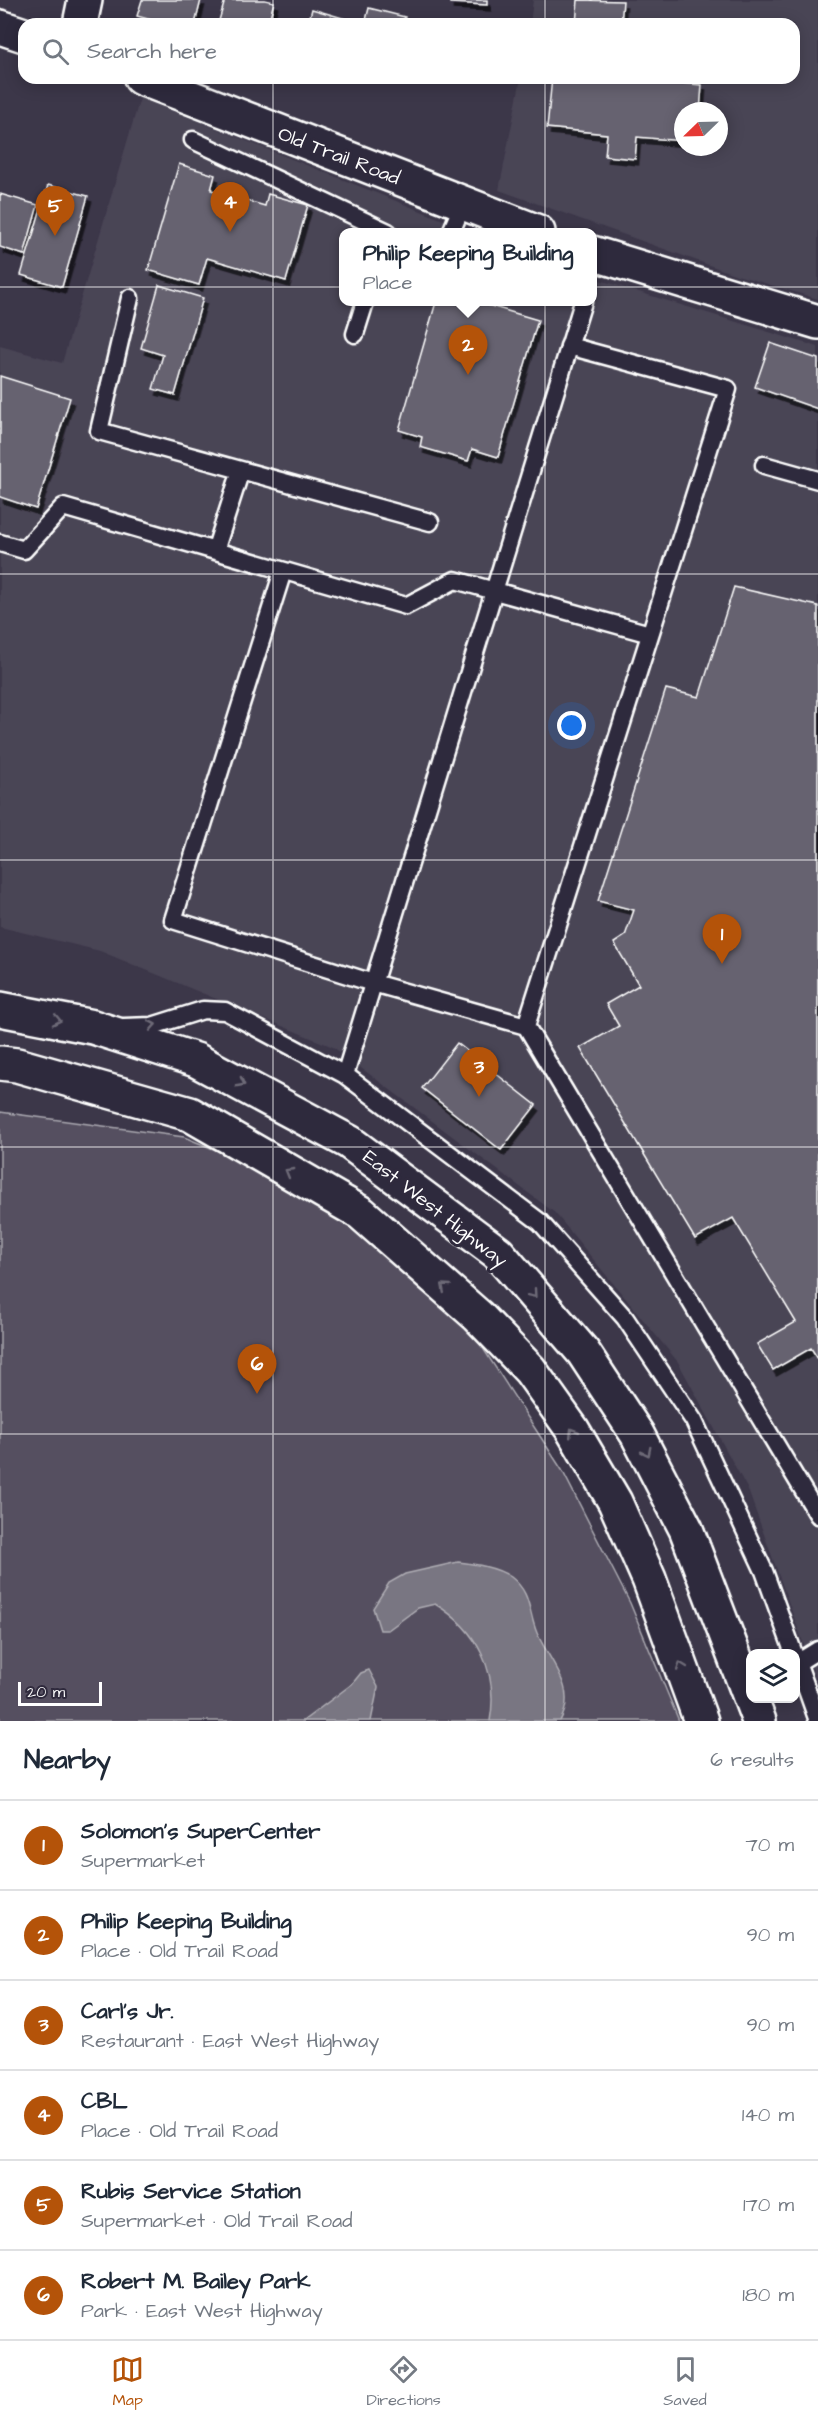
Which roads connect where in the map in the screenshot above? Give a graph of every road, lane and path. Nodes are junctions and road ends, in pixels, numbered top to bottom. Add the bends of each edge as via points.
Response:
1 (85, 0) edge
2 (81, 18) edge
3 (0, 27) edge
4 (18, 33) edge
5 (155, 84) edge
6 (193, 140) dead end
7 (457, 218) edge
8 (379, 228) edge
9 (515, 228) edge
10 (597, 261) edge
11 (130, 298) dead end
12 (364, 306) edge
13 (582, 306) edge
14 (818, 322) edge
15 (355, 333) dead end
16 (569, 346) junction
17 (764, 465) dead end
18 (241, 470) junction
19 (818, 480) edge
20 (430, 522) dead end
21 (0, 543) edge
22 (216, 551) junction
23 (283, 571) junction
24 (494, 590) junction
25 (650, 634) junction
26 (373, 983) junction
27 (0, 1009) edge
28 (526, 1026) junction
29 (93, 1027) junction
30 (0, 1063) edge
31 (345, 1075) junction
32 (818, 1515) edge
33 (792, 1649) edge
34 (818, 1650) edge
35 (800, 1656) edge
36 (800, 1672) edge
37 (701, 1721) edge
38 (759, 1721) edge
39 (818, 1721) edge

1 - 2 main road
3 - 4 main road
5 - 7 main road, Old Trail Road
6 - 8 lane
7 - 9 main road, Old Trail Road
10 - 14 main road
11 - 18 lane via 99,431
12 - 15 lane
13 - 16 lane
16 - 24 lane
16 - 25 lane via 728,389
17 - 19 lane
18 - 20 lane
18 - 22 lane
21 - 22 lane via 24,550 63,507
22 - 23 lane
23 - 24 lane via 406,606 455,580
23 - 26 lane via 173,920
24 - 25 lane
24 - 26 lane
25 - 28 lane
26 - 28 lane
26 - 31 lane
27 -> 29 main road, East West Highway
28 - 32 lane
29 -> 31 lane via 152,1026 203,1010 225,1011
29 -> 38 main road, East West Highway via 196,1059 349,1142 498,1253 583,1352 637,1434 686,1529
37 -> 30 main road via 649,1579 615,1502 572,1429 530,1370 478,1316 361,1213 190,1114
31 - 33 lane via 540,1222 625,1318 694,1420 764,1571
34 - 35 lane
36 - 39 lane

